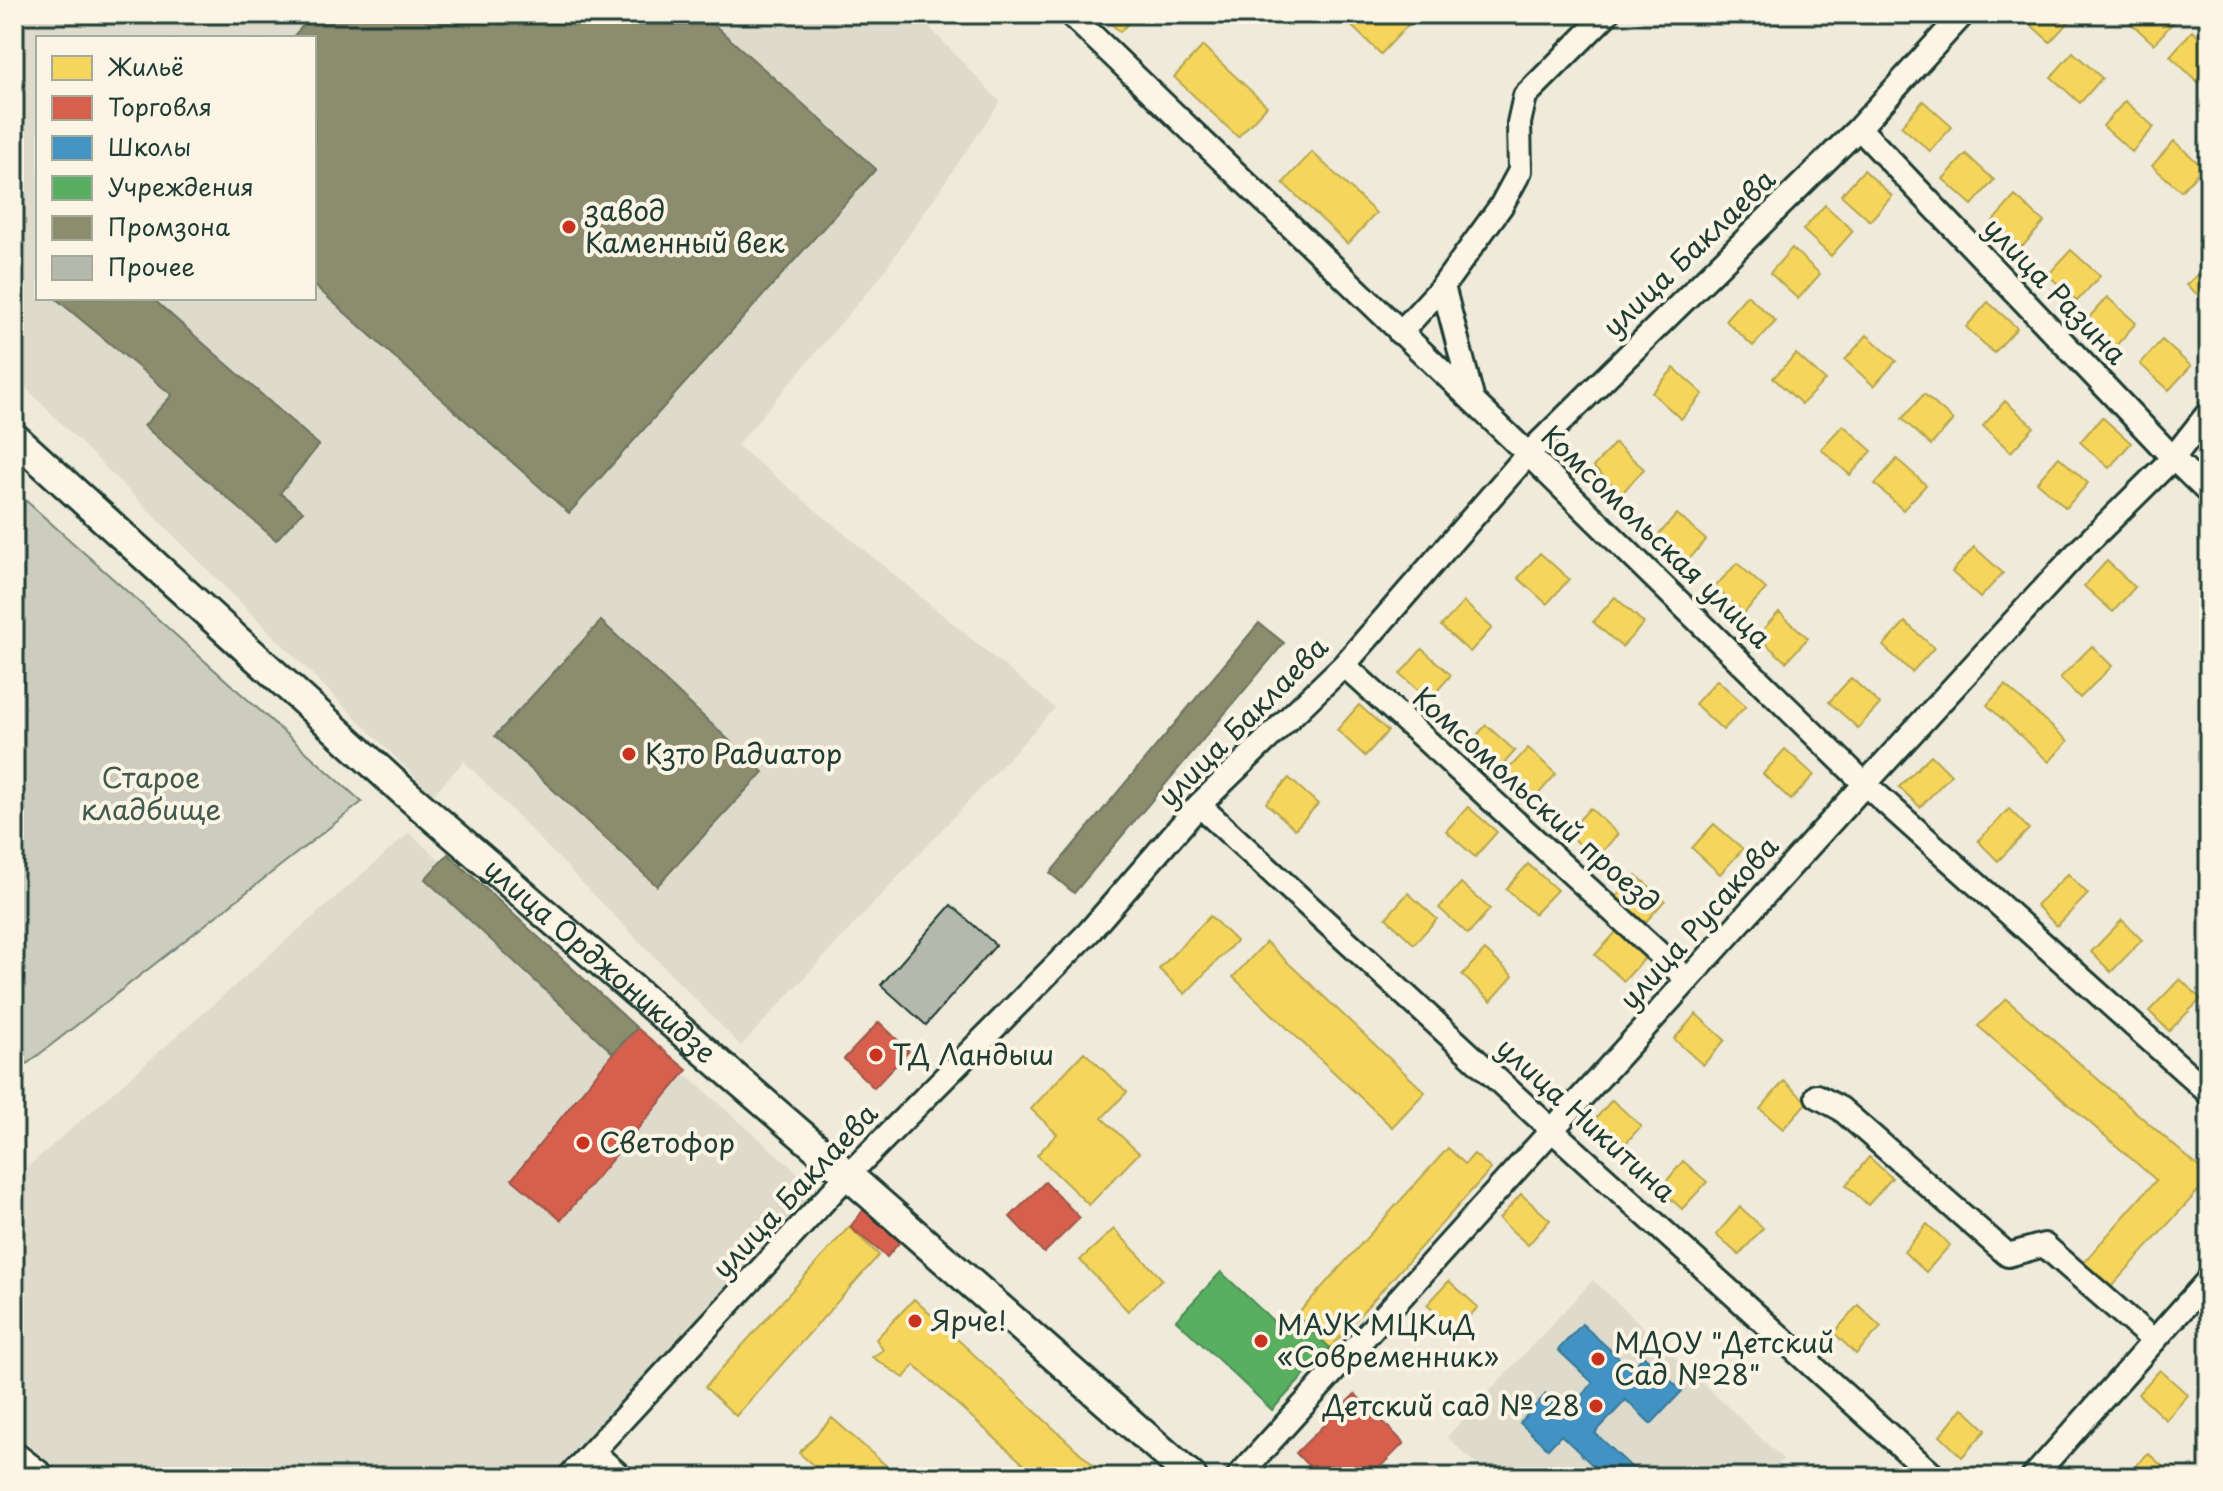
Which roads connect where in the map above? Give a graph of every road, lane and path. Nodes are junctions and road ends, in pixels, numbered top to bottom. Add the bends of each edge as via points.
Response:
1 (1070, 14) edge
2 (1607, 14) edge
3 (1963, 14) edge
4 (1859, 128) junction
5 (1443, 286) junction
6 (1400, 333) junction
7 (1473, 402) junction
8 (2209, 412) edge
9 (14, 437) edge
10 (1528, 454) junction
11 (2173, 458) junction
12 (2209, 493) edge
13 (1344, 665) junction
14 (1865, 784) junction
15 (1199, 805) junction
16 (1688, 980) junction
17 (2209, 1093) edge
18 (1817, 1096) dead end
19 (1553, 1131) junction
20 (848, 1175) junction
21 (2209, 1279) edge
22 (2154, 1341) junction
23 (593, 1452) junction
24 (14, 1453) edge
25 (45, 1477) edge
26 (569, 1477) edge
27 (621, 1477) edge
28 (1192, 1477) edge
29 (1238, 1477) edge
30 (1935, 1477) edge
31 (2033, 1477) edge

1 - 6 street, Комсомольская улица
2 - 5 street via 1525,96 1519,123 1520,171
3 - 4 street, улица Баклаева
4 - 10 street, улица Баклаева
4 - 11 street, улица Разина
5 - 6 street
5 - 7 street
6 - 7 street, Комсомольская улица
7 - 10 street, Комсомольская улица
8 - 11 street, улица Русакова
9 - 20 main road, улица Орджоникидзе via 403,791
10 - 13 street, улица Баклаева
10 - 14 street, Комсомольская улица
11 - 12 street, улица Разина
11 - 14 street, улица Русакова via 2075,555
13 - 15 street, улица Баклаева
13 - 16 street, Комсомольский проезд
14 - 16 street, улица Русакова
14 - 17 street, Комсомольская улица
15 - 19 street, улица Никитина
15 - 20 street, улица Баклаева via 1089,932
16 - 19 street, улица Русакова
18 - 22 street via 1841,1109 2008,1255 2044,1245
19 - 29 street, улица Русакова
19 - 30 street, улица Никитина
20 - 23 street, улица Баклаева
20 - 28 main road, улица Орджоникидзе
21 - 22 street
22 - 31 street
23 - 26 street, улица Баклаева
23 - 27 street
24 - 25 street

